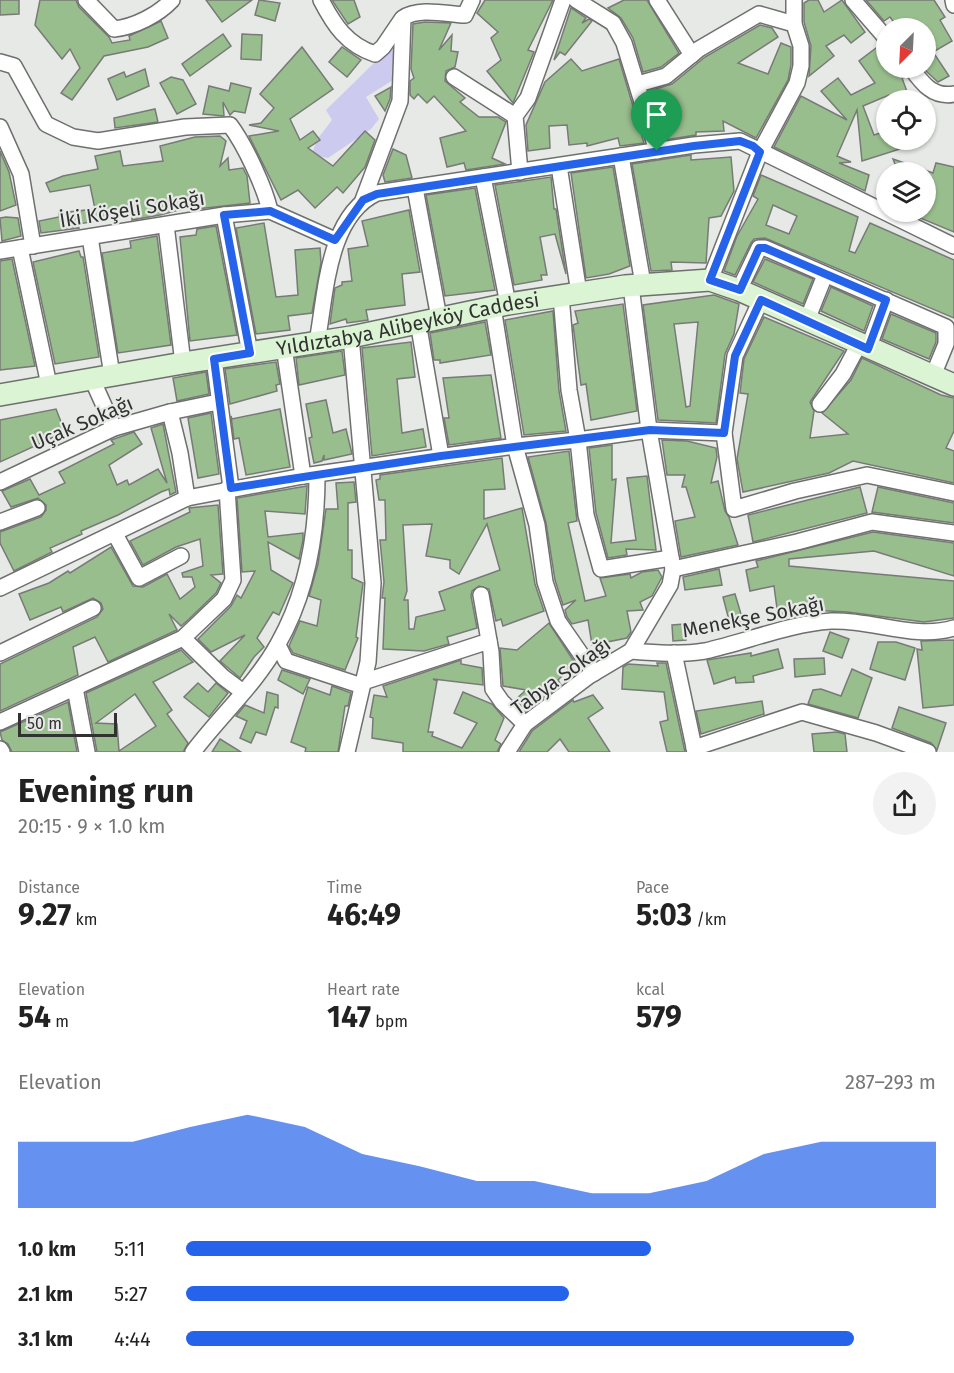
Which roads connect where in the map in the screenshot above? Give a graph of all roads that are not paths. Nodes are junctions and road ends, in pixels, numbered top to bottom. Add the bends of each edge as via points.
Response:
1 (86, 0) edge
2 (172, 0) edge
3 (321, 0) edge
4 (472, 0) edge
5 (562, 0) edge
6 (576, 0) edge
7 (657, 0) edge
8 (794, 0) edge
9 (853, 0) edge
10 (953, 0) edge
11 (954, 5) edge
12 (403, 18) junction
13 (794, 24) junction
14 (876, 26) edge
15 (692, 55) junction
16 (0, 62) edge
17 (454, 77) dead end
18 (919, 78) edge
19 (638, 84) junction
20 (954, 94) edge
21 (515, 116) junction
22 (0, 127) edge
23 (657, 151) junction
24 (760, 152) junction
25 (621, 156) junction
26 (559, 166) junction
27 (520, 172) junction
28 (483, 177) junction
29 (415, 188) junction
30 (363, 200) junction
31 (270, 211) junction
32 (224, 215) junction
33 (166, 225) junction
34 (90, 237) junction
35 (335, 240) junction
36 (954, 246) edge
37 (27, 247) junction
38 (0, 251) edge
39 (825, 275) junction
40 (710, 280) junction
41 (637, 285) junction
42 (740, 290) junction
43 (570, 294) junction
44 (761, 300) junction
45 (886, 300) junction
46 (501, 305) junction
47 (439, 318) junction
48 (807, 320) junction
49 (418, 322) junction
50 (351, 337) junction
51 (317, 342) junction
52 (863, 346) junction
53 (284, 347) junction
54 (250, 353) junction
55 (214, 359) junction
56 (183, 363) junction
57 (102, 377) junction
58 (932, 378) junction
59 (49, 385) junction
60 (954, 385) edge
61 (0, 395) edge
62 (218, 402) junction
63 (820, 404) dead end
64 (170, 412) junction
65 (114, 428) junction
66 (650, 430) junction
67 (724, 433) junction
68 (578, 440) junction
69 (514, 446) junction
70 (441, 456) junction
71 (364, 468) junction
72 (310, 476) junction
73 (0, 482) edge
74 (229, 488) junction
75 (954, 493) edge
76 (187, 498) junction
77 (37, 508) dead end
78 (0, 522) edge
79 (954, 533) edge
80 (115, 534) junction
81 (181, 556) dead end
82 (672, 563) junction
83 (0, 588) edge
84 (481, 595) dead end
85 (93, 608) dead end
86 (954, 628) edge
87 (183, 638) junction
88 (489, 641) junction
89 (278, 645) junction
90 (632, 651) junction
91 (0, 653) edge
92 (674, 653) junction
93 (594, 673) junction
94 (363, 684) junction
95 (75, 688) junction
96 (243, 692) junction
97 (0, 722) edge
98 (525, 724) junction
99 (197, 750) edge
100 (695, 750) edge
101 (87, 752) edge
102 (347, 752) edge
103 (507, 752) edge
104 (928, 752) edge

1 - 2 street via 114,29 148,18
3 - 12 street via 345,38 375,54
4 - 12 street via 465,15 423,12
5 - 21 street via 528,98
6 - 19 street via 613,23
7 - 15 street
8 - 13 street
9 - 14 street
10 - 11 street
12 - 30 street via 400,101
13 - 15 street via 759,14
13 - 24 street via 801,46 797,82
15 - 19 street via 666,76
16 - 31 street via 14,66 46,124 73,138 98,141 185,127 230,125 266,191
17 - 21 street
18 - 20 street via 927,89 945,96
19 - 23 street
21 - 27 street
22 - 37 street via 21,174
23 - 24 street via 740,141
23 - 25 street
24 - 36 street
24 - 40 street
25 - 26 street
25 - 41 street, Tabya Sokağı
26 - 27 street
26 - 43 street
27 - 28 street
28 - 29 street
28 - 46 street
29 - 30 street
29 - 47 street
30 - 35 street
31 - 32 street, İki Köşeli Sokağı
31 - 35 street
32 - 33 street, İki Köşeli Sokağı
32 - 54 street
33 - 34 street, İki Köşeli Sokağı
33 - 56 street
34 - 37 street, İki Köşeli Sokağı
34 - 57 street
35 - 51 street
37 - 38 street, İki Köşeli Sokağı
37 - 59 street
39 - 42 street via 759,248
39 - 45 street
39 - 48 street
40 - 41 main road, Yıldıztabya Alibeyköy Caddesi
40 - 42 main road
41 - 43 main road, Yıldıztabya Alibeyköy Caddesi
41 - 66 street, Tabya Sokağı
42 - 44 main road
43 - 46 main road, Yıldıztabya Alibeyköy Caddesi
43 - 68 street via 569,390
44 - 48 main road
44 - 67 street via 735,356
45 - 52 street
45 - 58 street via 946,327 946,344
46 - 47 main road, Yıldıztabya Alibeyköy Caddesi
46 - 69 street
47 - 49 main road, Yıldıztabya Alibeyköy Caddesi
48 - 52 main road
49 - 50 main road, Yıldıztabya Alibeyköy Caddesi
49 - 70 street
50 - 51 main road, Yıldıztabya Alibeyköy Caddesi
50 - 71 street
51 - 53 main road, Yıldıztabya Alibeyköy Caddesi
52 - 58 main road
52 - 63 street
53 - 54 main road, Yıldıztabya Alibeyköy Caddesi
53 - 72 street
54 - 55 main road, Yıldıztabya Alibeyköy Caddesi
55 - 56 main road, Yıldıztabya Alibeyköy Caddesi
55 - 62 street
56 - 57 main road, Yıldıztabya Alibeyköy Caddesi
57 - 59 main road, Yıldıztabya Alibeyköy Caddesi
57 - 65 street
58 - 60 main road
59 - 61 main road, Yıldıztabya Alibeyköy Caddesi
62 - 64 street, Uçak Sokağı
62 - 74 street
64 - 65 street, Uçak Sokağı
64 - 76 street
65 - 73 street, Uçak Sokağı
66 - 67 street
66 - 68 street
66 - 82 street, Tabya Sokağı
67 - 75 street via 734,509 867,475
68 - 69 street
68 - 82 street via 586,514 601,569
69 - 70 street
69 - 93 street via 537,525 550,602 558,621
70 - 71 street
71 - 72 street
71 - 94 street via 373,583
72 - 74 street
72 - 89 street via 317,507 307,575
74 - 76 street
74 - 87 street via 233,580 224,599
76 - 80 street
77 - 78 street
79 - 82 street via 872,522 797,542
80 - 81 street via 139,578
80 - 83 street
82 - 90 street, Tabya Sokağı via 670,585
84 - 88 street
85 - 91 street
86 - 92 street, Menekşe Sokağı via 909,630 829,621 704,651
87 - 95 street
87 - 96 street
88 - 94 street
88 - 98 street via 493,689
89 - 94 street via 286,661
89 - 96 street
90 - 92 street, Menekşe Sokağı
90 - 93 street, Tabya Sokağı
92 - 100 street
93 - 98 street, Tabya Sokağı
94 - 102 street
95 - 97 street
95 - 101 street
96 - 99 street
98 - 103 street, Tabya Sokağı
100 - 104 street via 802,712

